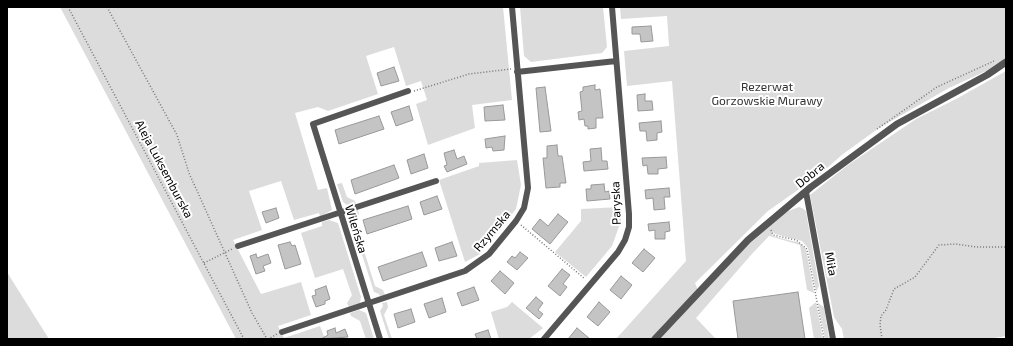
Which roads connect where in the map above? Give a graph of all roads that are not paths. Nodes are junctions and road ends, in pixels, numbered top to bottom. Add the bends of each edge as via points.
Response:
1 (512, 7) edge
2 (612, 7) edge
3 (616, 61) junction
4 (1006, 62) edge
5 (517, 70) junction
6 (408, 91) road end
7 (436, 181) dead end
8 (806, 192) junction
9 (340, 213) junction
10 (238, 246) road end
11 (369, 304) junction
12 (282, 332) road end
13 (380, 339) edge
14 (544, 339) edge
15 (655, 339) edge
16 (833, 339) edge

1 - 5 street, Rzymska
2 - 3 street, Paryska
3 - 5 street
3 - 14 street, Paryska via 630,220 627,233 622,246
4 - 8 street, Dobra via 897,124
5 - 11 street, Rzymska via 528,188 524,208 516,221 490,254 465,271
6 - 9 street, Wileńska via 313,124
7 - 9 street
8 - 15 street, Dobra via 748,240
8 - 16 street, Miła
9 - 10 street
9 - 11 street, Wileńska
11 - 12 street, Rzymska
11 - 13 street, Wileńska

